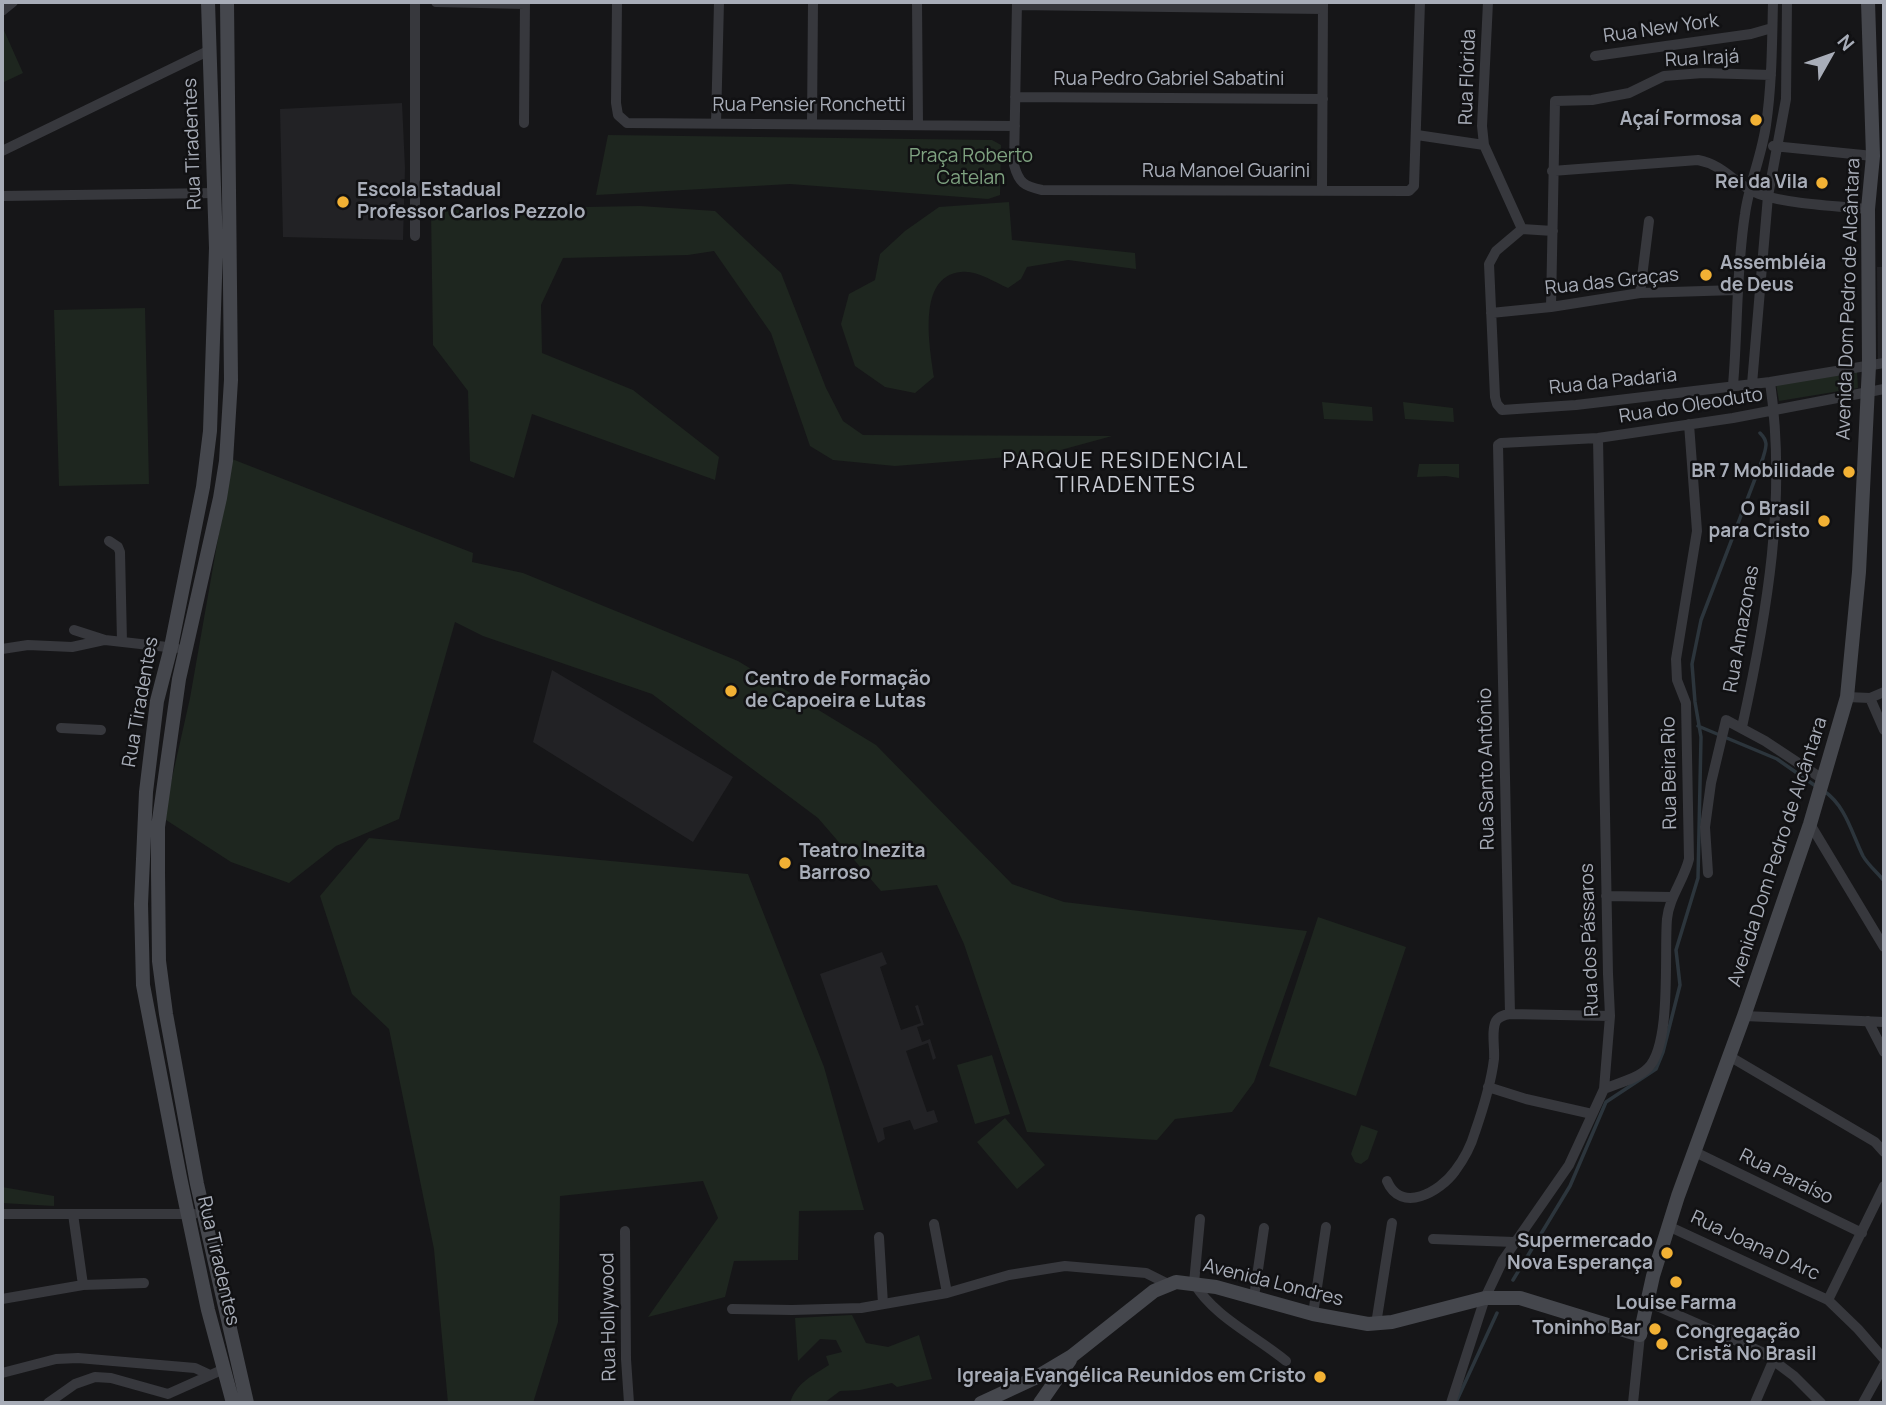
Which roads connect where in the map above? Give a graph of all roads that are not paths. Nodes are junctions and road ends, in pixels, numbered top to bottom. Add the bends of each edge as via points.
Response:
1 (13, 2) edge
2 (208, 2) edge
3 (227, 2) edge
4 (415, 2) edge
5 (436, 2) edge
6 (617, 2) edge
7 (719, 2) edge
8 (813, 2) edge
9 (917, 2) edge
10 (1420, 2) edge
11 (1488, 2) edge
12 (1773, 2) edge
13 (1787, 2) edge
14 (1868, 2) edge
15 (525, 3) edge
16 (1017, 3) edge
17 (1323, 6) edge
18 (2, 11) edge
19 (1773, 28) junction
20 (210, 50) junction
21 (1595, 56) dead end
22 (1771, 75) junction
23 (1016, 97) junction
24 (1322, 99) junction
25 (524, 123) dead end
26 (716, 123) junction
27 (812, 123) junction
28 (918, 124) junction
29 (1015, 126) junction
30 (1418, 135) junction
31 (1763, 142) junction
32 (1484, 145) junction
33 (1777, 148) junction
34 (3, 153) edge
35 (1873, 156) junction
36 (1552, 171) junction
37 (1878, 172) edge
38 (1322, 189) junction
39 (1750, 189) junction
40 (3, 193) edge
41 (215, 193) junction
42 (1768, 196) junction
43 (1868, 209) junction
44 (1649, 221) dead end
45 (1522, 229) junction
46 (1553, 231) junction
47 (415, 236) dead end
48 (1736, 290) junction
49 (1640, 293) junction
50 (1551, 307) junction
51 (1491, 313) junction
52 (214, 338) junction
53 (231, 344) junction
54 (1877, 365) edge
55 (1770, 382) junction
56 (1752, 384) junction
57 (1733, 386) junction
58 (1884, 390) edge
59 (1867, 393) junction
60 (1774, 411) junction
61 (1689, 424) junction
62 (1598, 438) junction
63 (1501, 443) joint
64 (207, 462) junction
65 (225, 468) junction
66 (192, 537) junction
67 (109, 541) dead end
68 (210, 542) junction
69 (74, 630) dead end
70 (104, 640) junction
71 (122, 642) junction
72 (178, 648) junction
73 (2, 649) edge
74 (1884, 692) edge
75 (1847, 698) junction
76 (1871, 698) junction
77 (1742, 727) junction
78 (61, 728) dead end
79 (101, 730) dead end
80 (1884, 730) edge
81 (1823, 784) junction
82 (152, 819) junction
83 (1811, 824) junction
84 (1707, 873) dead end
85 (1606, 896) junction
86 (1672, 897) junction
87 (1884, 947) edge
88 (1510, 1014) junction
89 (1610, 1016) junction
90 (1744, 1016) junction
91 (1868, 1021) junction
92 (1884, 1022) edge
93 (1884, 1052) edge
94 (1728, 1056) junction
95 (1488, 1087) junction
96 (1604, 1089) junction
97 (1592, 1114) junction
98 (1695, 1152) junction
99 (1884, 1152) edge
100 (195, 1175) junction
101 (180, 1177) junction
102 (1387, 1181) dead end
103 (1884, 1186) edge
104 (2, 1214) edge
105 (73, 1214) junction
106 (188, 1214) junction
107 (204, 1214) junction
108 (1200, 1219) dead end
109 (1392, 1223) dead end
110 (934, 1224) dead end
111 (1668, 1226) junction
112 (1326, 1227) dead end
113 (1264, 1228) dead end
114 (625, 1231) dead end
115 (1862, 1233) junction
116 (879, 1237) dead end
117 (1433, 1240) dead end
118 (1514, 1242) junction
119 (144, 1283) dead end
120 (1194, 1283) junction
121 (1168, 1284) junction
122 (83, 1285) junction
123 (947, 1293) junction
124 (1254, 1297) junction
125 (1485, 1298) junction
126 (2, 1299) edge
127 (1828, 1300) junction
128 (1648, 1302) junction
129 (883, 1304) junction
130 (732, 1309) dead end
131 (1313, 1314) junction
132 (1376, 1324) junction
133 (1640, 1335) junction
134 (1072, 1356) junction
135 (1774, 1359) junction
136 (1884, 1359) edge
137 (1286, 1361) dead end
138 (1884, 1365) edge
139 (217, 1372) junction
140 (2, 1373) edge
141 (1035, 1378) junction
142 (168, 1394) junction
143 (1043, 1399) edge
144 (1810, 1399) edge
145 (48, 1403) edge
146 (159, 1403) edge
147 (233, 1403) edge
148 (247, 1403) edge
149 (629, 1403) edge
150 (981, 1403) edge
151 (1451, 1403) edge
152 (1633, 1403) edge
153 (1755, 1403) edge
154 (1821, 1403) edge
155 (1863, 1403) edge

1 - 18 street
2 - 20 street, Rua Tiradentes
3 - 53 street, Rua Tiradentes
4 - 47 street
5 - 15 street
6 - 26 street, Rua Pensier Ronchetti via 618,115 627,123
7 - 26 street
8 - 27 street
9 - 28 street
10 - 30 street
11 - 32 street, Rua Flórida
12 - 19 street
13 - 33 street via 1786,99
14 - 35 street, Avenida Dom Pedro de Alcântara
15 - 25 street
16 - 17 street
16 - 23 street
17 - 24 street
19 - 21 street, Rua New York
19 - 22 street
20 - 34 street
20 - 41 street, Rua Tiradentes
22 - 31 street
22 - 36 street, Rua Irajá via 1664,76 1629,93 1555,101
23 - 24 street, Rua Pedro Gabriel Sabatini
23 - 29 street
24 - 38 street
26 - 27 street, Rua Pensier Ronchetti
27 - 28 street, Rua Pensier Ronchetti
28 - 29 street, Rua Pensier Ronchetti
29 - 38 street, Rua Manoel Guarini via 1018,178 1024,186 1042,190
30 - 32 street
30 - 38 street, Rua Manoel Guarini via 1414,186 1409,191
31 - 33 street
31 - 39 street
32 - 45 street, Rua Flórida
33 - 35 street
33 - 42 street
35 - 37 street, Avenida Dom Pedro de Alcântara
36 - 39 street via 1698,160 1716,166
36 - 46 street
37 - 43 street, Avenida Dom Pedro de Alcântara
39 - 42 street
39 - 48 street
40 - 41 street
41 - 52 street, Rua Tiradentes
42 - 43 street
42 - 56 street
43 - 54 street, Avenida Dom Pedro de Alcântara
44 - 49 street
45 - 46 street
45 - 51 street via 1492,256
46 - 50 street
48 - 49 street, Rua das Graças
48 - 57 street
49 - 50 street, Rua das Graças
50 - 51 street, Rua das Graças
51 - 57 street, Rua da Padaria via 1495,397 1498,407 1507,411
52 - 53 street
52 - 64 street, Rua Tiradentes
53 - 65 street, Rua Tiradentes
54 - 55 street
54 - 59 street, Avenida Dom Pedro de Alcântara
55 - 56 street, Rua do Oleoduto
55 - 60 street, Rua Amazonas
56 - 57 street, Rua do Oleoduto
58 - 59 street, Rua do Oleoduto
59 - 60 street, Rua do Oleoduto
59 - 75 street, Avenida Dom Pedro de Alcântara via 1859,572
60 - 61 street, Rua do Oleoduto
60 - 77 street, Rua Amazonas via 1777,472 1769,591
61 - 62 street, Rua do Oleoduto
61 - 86 street, Rua Beira Rio via 1697,531 1676,669 1686,703 1689,859
62 - 63 street, Rua do Oleoduto
62 - 85 street, Rua dos Pássaros
63 - 88 street, Rua Santo Antônio via 1497,446
64 - 65 street
64 - 66 street, Rua Tiradentes
65 - 68 street, Rua Tiradentes
66 - 68 street
66 - 72 street, Rua Tiradentes
67 - 71 street via 120,552
68 - 72 street, Rua Tiradentes
69 - 70 street
70 - 71 street
70 - 73 street via 72,647
71 - 72 street
72 - 82 street, Rua Tiradentes via 168,745
74 - 76 street
75 - 76 street
75 - 81 street, Avenida Dom Pedro de Alcântara
76 - 80 street
77 - 81 street
77 - 84 street via 1725,723 1705,827
78 - 79 street
81 - 83 street, Avenida Dom Pedro de Alcântara
82 - 100 street, Rua Tiradentes via 159,961
82 - 101 street, Rua Tiradentes via 141,904 144,985
83 - 87 street
83 - 90 street, Avenida Dom Pedro de Alcântara
85 - 86 street
85 - 89 street, Rua dos Pássaros
86 - 96 street, Rua Beira Rio via 1660,1043 1649,1068
88 - 89 street
88 - 95 street via 1501,1016 1495,1025
89 - 96 street, Rua dos Pássaros
90 - 91 street
90 - 94 street, Avenida Dom Pedro de Alcântara
91 - 92 street
91 - 93 street
94 - 98 street, Avenida Dom Pedro de Alcântara
94 - 99 street via 1875,1142
95 - 97 street
95 - 102 street via 1470,1146 1447,1180 1426,1194 1408,1198 1394,1194
96 - 97 street, Rua dos Pássaros
97 - 118 street, Rua dos Pássaros via 1569,1165
98 - 111 street, Avenida Dom Pedro de Alcântara
98 - 115 street, Rua Paraíso
100 - 101 street
100 - 107 street, Rua Tiradentes
101 - 106 street, Rua Tiradentes
103 - 115 street
104 - 105 street
105 - 106 street
105 - 122 street
106 - 107 street
106 - 139 street, Rua Tiradentes
107 - 148 street, Rua Tiradentes
108 - 120 street
109 - 132 street
110 - 123 street
111 - 127 street, Rua Joana D Arc
111 - 128 street, Avenida Dom Pedro de Alcântara
112 - 131 street
113 - 124 street
114 - 149 street, Rua Hollywood
115 - 127 street
116 - 129 street
117 - 118 street
118 - 125 street, Rua dos Pássaros
119 - 122 street
120 - 121 street, Avenida Londres
120 - 124 street, Avenida Londres
120 - 137 street via 1211,1305
121 - 123 street via 1146,1273 1065,1266 1009,1275
121 - 134 street, Avenida Londres
122 - 126 street
123 - 129 street
124 - 131 street, Avenida Londres
125 - 132 street, Avenida Londres
125 - 133 street, Avenida Londres via 1532,1301
125 - 151 street, Rua dos Pássaros
127 - 136 street, Rua Joana D Arc
128 - 133 street, Avenida Dom Pedro de Alcântara
128 - 135 street
129 - 130 street via 825,1310
131 - 132 street, Avenida Londres
133 - 152 street, Avenida Dom Pedro de Alcântara
134 - 141 street
134 - 143 street
135 - 144 street
135 - 153 street
138 - 155 street
139 - 140 street via 79,1358
139 - 142 street
139 - 147 street, Rua Tiradentes
141 - 143 street via 1045,1387
141 - 150 street
142 - 145 street via 95,1377 75,1384
142 - 146 street
144 - 154 street

